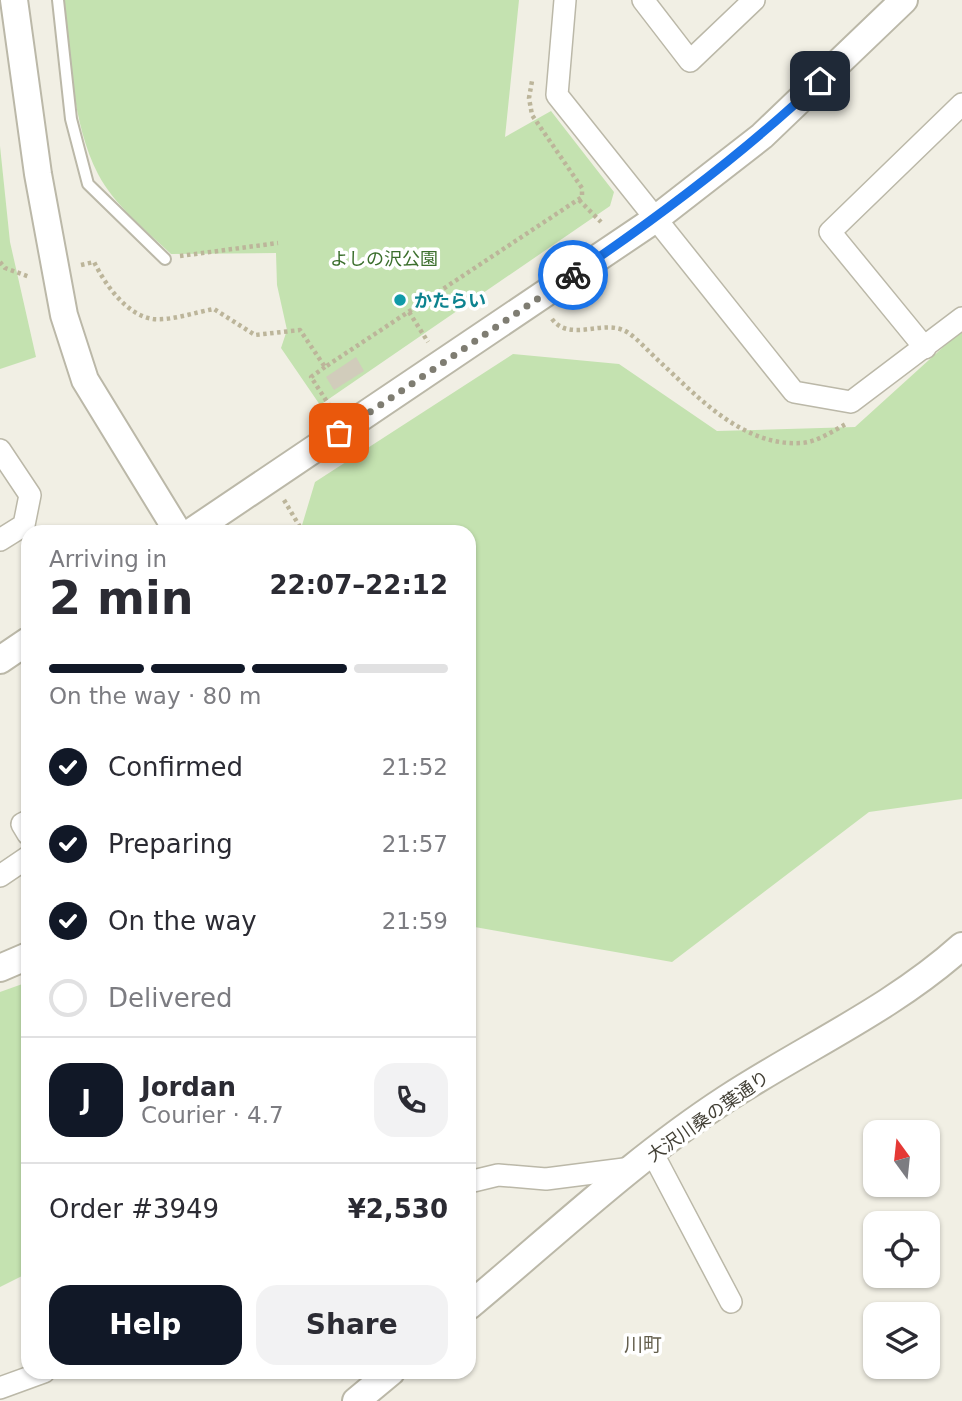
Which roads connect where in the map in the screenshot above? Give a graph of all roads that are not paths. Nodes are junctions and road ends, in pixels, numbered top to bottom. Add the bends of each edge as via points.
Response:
1 (14, 0) edge
2 (58, 0) edge
3 (565, 0) edge
4 (643, 0) edge
5 (754, 0) edge
6 (904, 0) edge
7 (962, 104) edge
8 (654, 220) junction
9 (165, 258) road end
10 (962, 318) edge
11 (925, 348) junction
12 (0, 450) edge
13 (24, 525) edge
14 (174, 525) edge
15 (201, 525) edge
16 (21, 527) edge
17 (0, 540) edge
18 (21, 646) edge
19 (0, 660) edge
20 (21, 862) edge
21 (0, 876) edge
22 (962, 946) edge
23 (21, 960) edge
24 (0, 968) edge
25 (642, 1161) junction
26 (476, 1180) edge
27 (476, 1301) edge
28 (731, 1302) dead end
29 (25, 1379) edge
30 (383, 1379) edge
31 (0, 1388) edge
32 (356, 1401) edge

1 - 14 street via 38,174 64,315 85,380
2 - 9 lane via 71,119 88,184
3 - 8 street via 557,95
4 - 5 street via 690,61
6 - 8 street via 762,135
7 - 11 street via 830,232
8 - 11 street via 793,393 851,402
8 - 15 street
10 - 11 street
12 - 13 street via 30,495
16 - 17 street
18 - 19 street
20 - 21 street
22 - 25 street, 大沢川桑の葉通り via 894,998 724,1100
23 - 24 street
25 - 26 street via 546,1179 498,1175
25 - 27 street, 大沢川桑の葉通り
25 - 28 street
29 - 31 street
30 - 32 street

